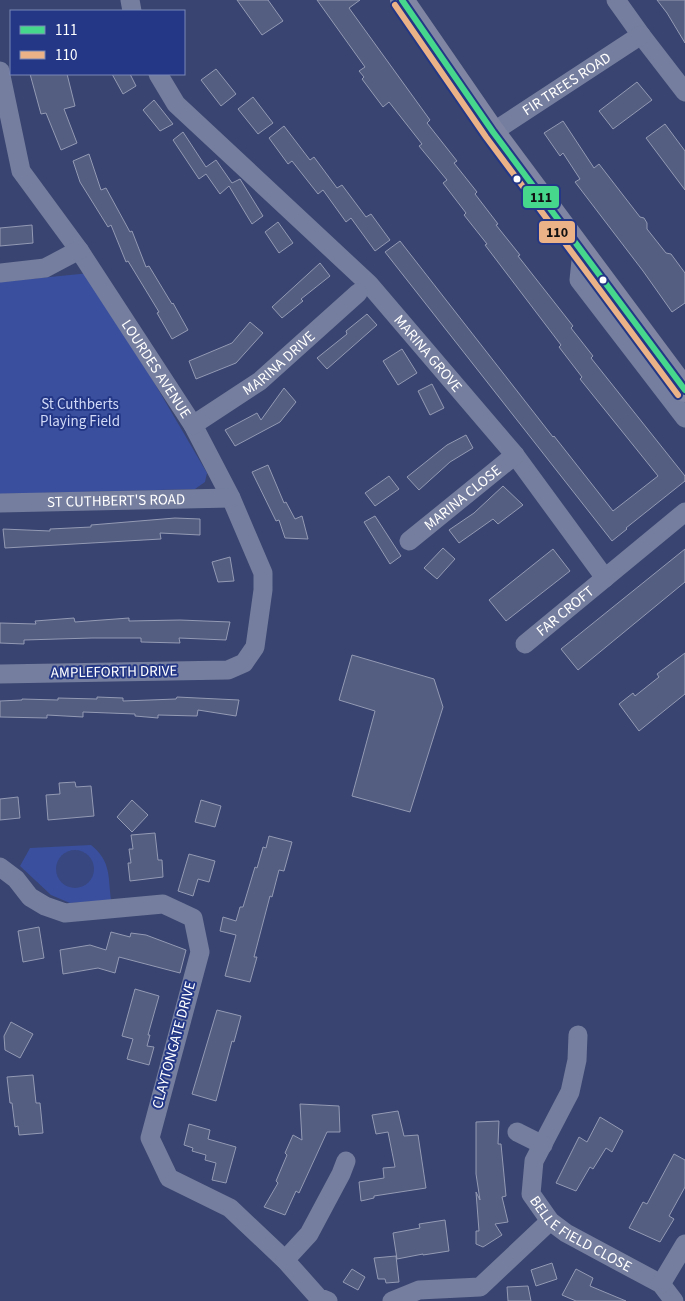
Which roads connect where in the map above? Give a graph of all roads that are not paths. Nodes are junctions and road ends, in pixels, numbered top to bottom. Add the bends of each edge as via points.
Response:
1 (402, 0) edge
2 (616, 0) edge
3 (641, 35) junction
4 (0, 72) edge
5 (159, 75) edge
6 (685, 92) edge
7 (493, 132) junction
8 (80, 250) junction
9 (582, 251) junction
10 (0, 273) edge
11 (358, 293) dead end
12 (685, 390) edge
13 (685, 418) edge
14 (193, 425) junction
15 (515, 455) junction
16 (231, 498) junction
17 (0, 503) edge
18 (685, 512) edge
19 (410, 541) dead end
20 (605, 578) junction
21 (525, 644) dead end
22 (228, 670) joint
23 (0, 674) edge
24 (0, 867) edge
25 (578, 1035) dead end
26 (517, 1132) dead end
27 (543, 1145) junction
28 (346, 1161) dead end
29 (550, 1221) junction
30 (685, 1244) edge
31 (285, 1260) junction
32 (661, 1284) junction
33 (328, 1301) edge
34 (392, 1301) edge
35 (674, 1301) edge

1 - 7 main road
2 - 3 street
3 - 6 street
3 - 7 street, FIR TREES ROAD
4 - 8 street, LOURDES AVENUE via 21,171
5 - 15 street, MARINA GROVE via 176,104 369,284
7 - 9 main road
8 - 10 street via 45,268
8 - 14 street, LOURDES AVENUE
9 - 12 main road
9 - 13 street via 579,280
11 - 14 street, MARINA DRIVE via 260,380
14 - 16 street, LOURDES AVENUE
15 - 19 street, MARINA CLOSE
15 - 20 street, MARINA GROVE
16 - 17 street, ST CUTHBERT'S ROAD
16 - 22 street, LOURDES AVENUE via 263,573 263,590 256,647 244,663
18 - 20 street
20 - 21 street, FAR CROFT
22 - 23 street, AMPLEFORTH DRIVE
24 - 31 street, CLAYTONGATE DRIVE via 16,879 30,897 65,914 163,904 193,918 200,952 150,1138 169,1178 230,1208
25 - 27 street, BELLE FIELD CLOSE via 570,1092
26 - 27 street
27 - 29 street, BELLE FIELD CLOSE via 534,1161 531,1194
28 - 31 street via 309,1234
29 - 32 street, BELLE FIELD CLOSE via 566,1233
29 - 34 street via 480,1287 419,1290
30 - 32 street
31 - 33 street, CLAYTONGATE DRIVE via 318,1297
32 - 35 street, BELLE FIELD CLOSE

